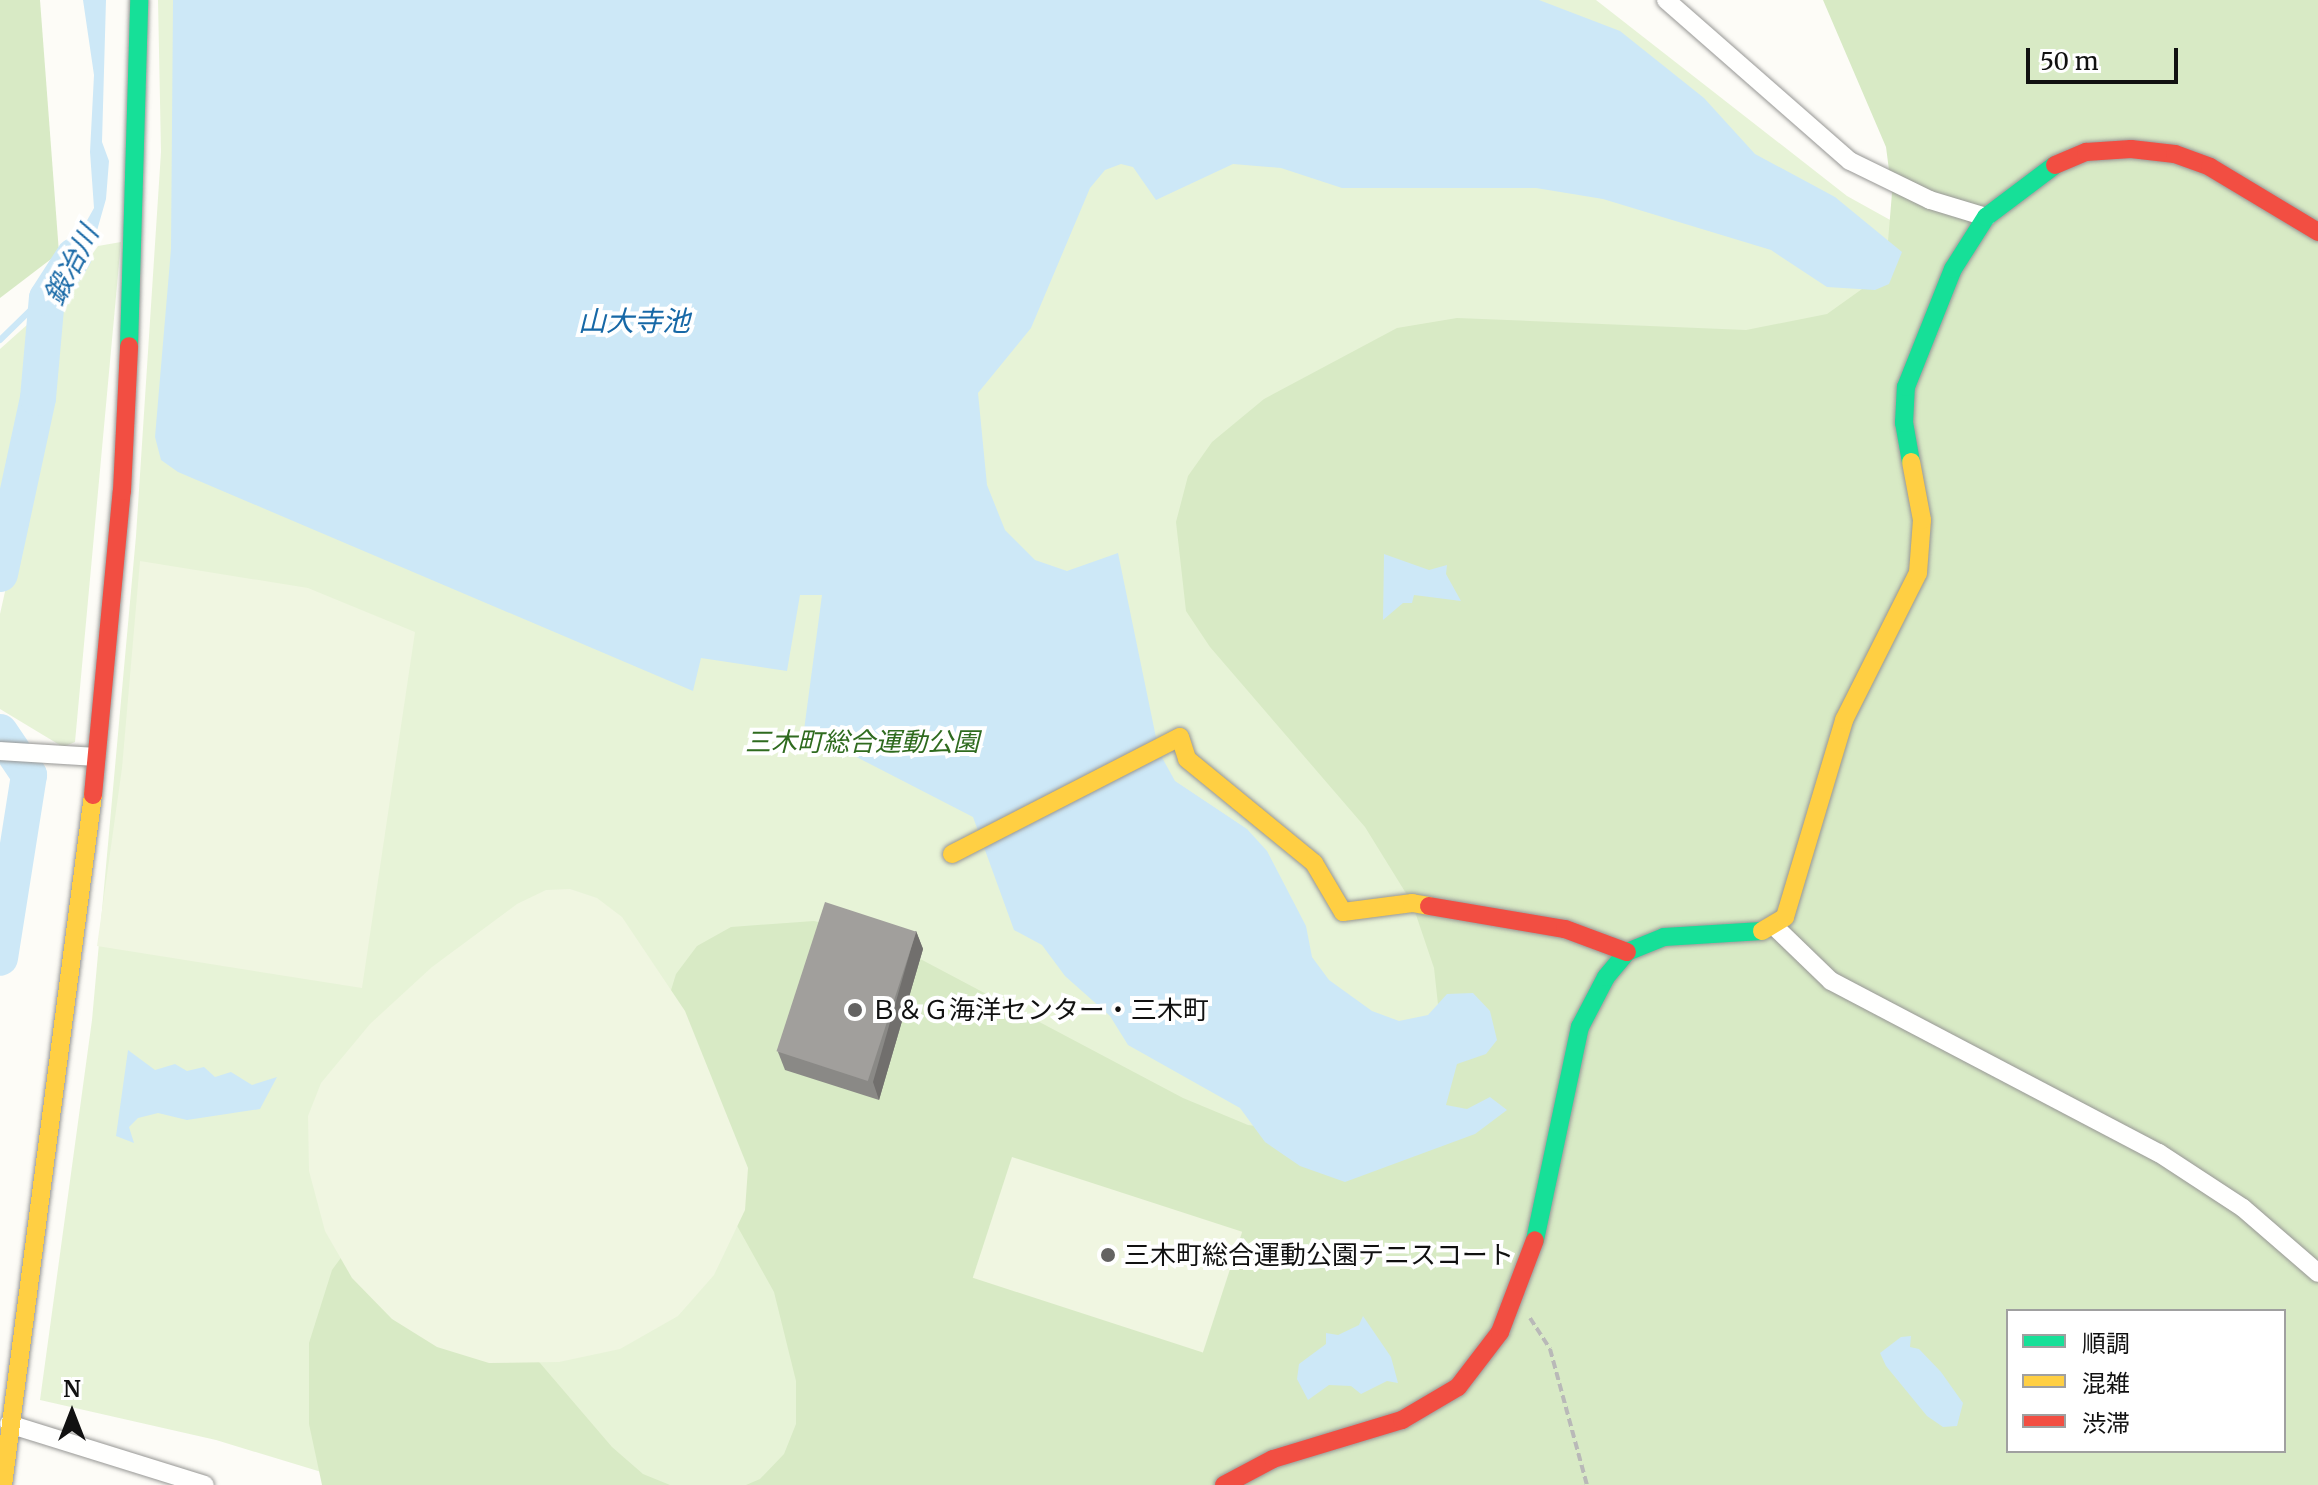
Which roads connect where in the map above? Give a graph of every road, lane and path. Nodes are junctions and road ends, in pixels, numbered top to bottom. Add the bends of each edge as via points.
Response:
1 (139, 0) edge
2 (1669, 1) edge
3 (1986, 217) junction
4 (2318, 232) edge
5 (0, 751) edge
6 (96, 757) junction
7 (952, 854) dead end
8 (1774, 926) junction
9 (1627, 952) junction
10 (2318, 1273) edge
11 (1516, 1297) junction
12 (9, 1424) junction
13 (2, 1455) edge
14 (3, 1485) edge
15 (205, 1485) edge
16 (1224, 1485) edge
17 (1587, 1485) edge

1 - 6 street via 126,443
2 - 3 street via 1850,161 1930,200
3 - 4 street via 2046,168 2086,152 2131,149 2175,154 2210,167
3 - 8 street via 1953,269 1906,387 1904,423 1922,520 1918,573 1844,720 1785,917
5 - 6 street
6 - 12 street
7 - 9 street via 1180,737 1187,759 1314,863 1343,912 1412,903 1565,929
8 - 9 street via 1664,937
8 - 10 street via 1831,981 2159,1153 2243,1208
9 - 11 street via 1606,977 1580,1027 1531,1259
11 - 16 street via 1484,1358 1458,1387 1427,1409 1273,1459
11 - 17 path via 1550,1349
12 - 13 street
12 - 15 street
13 - 14 street

